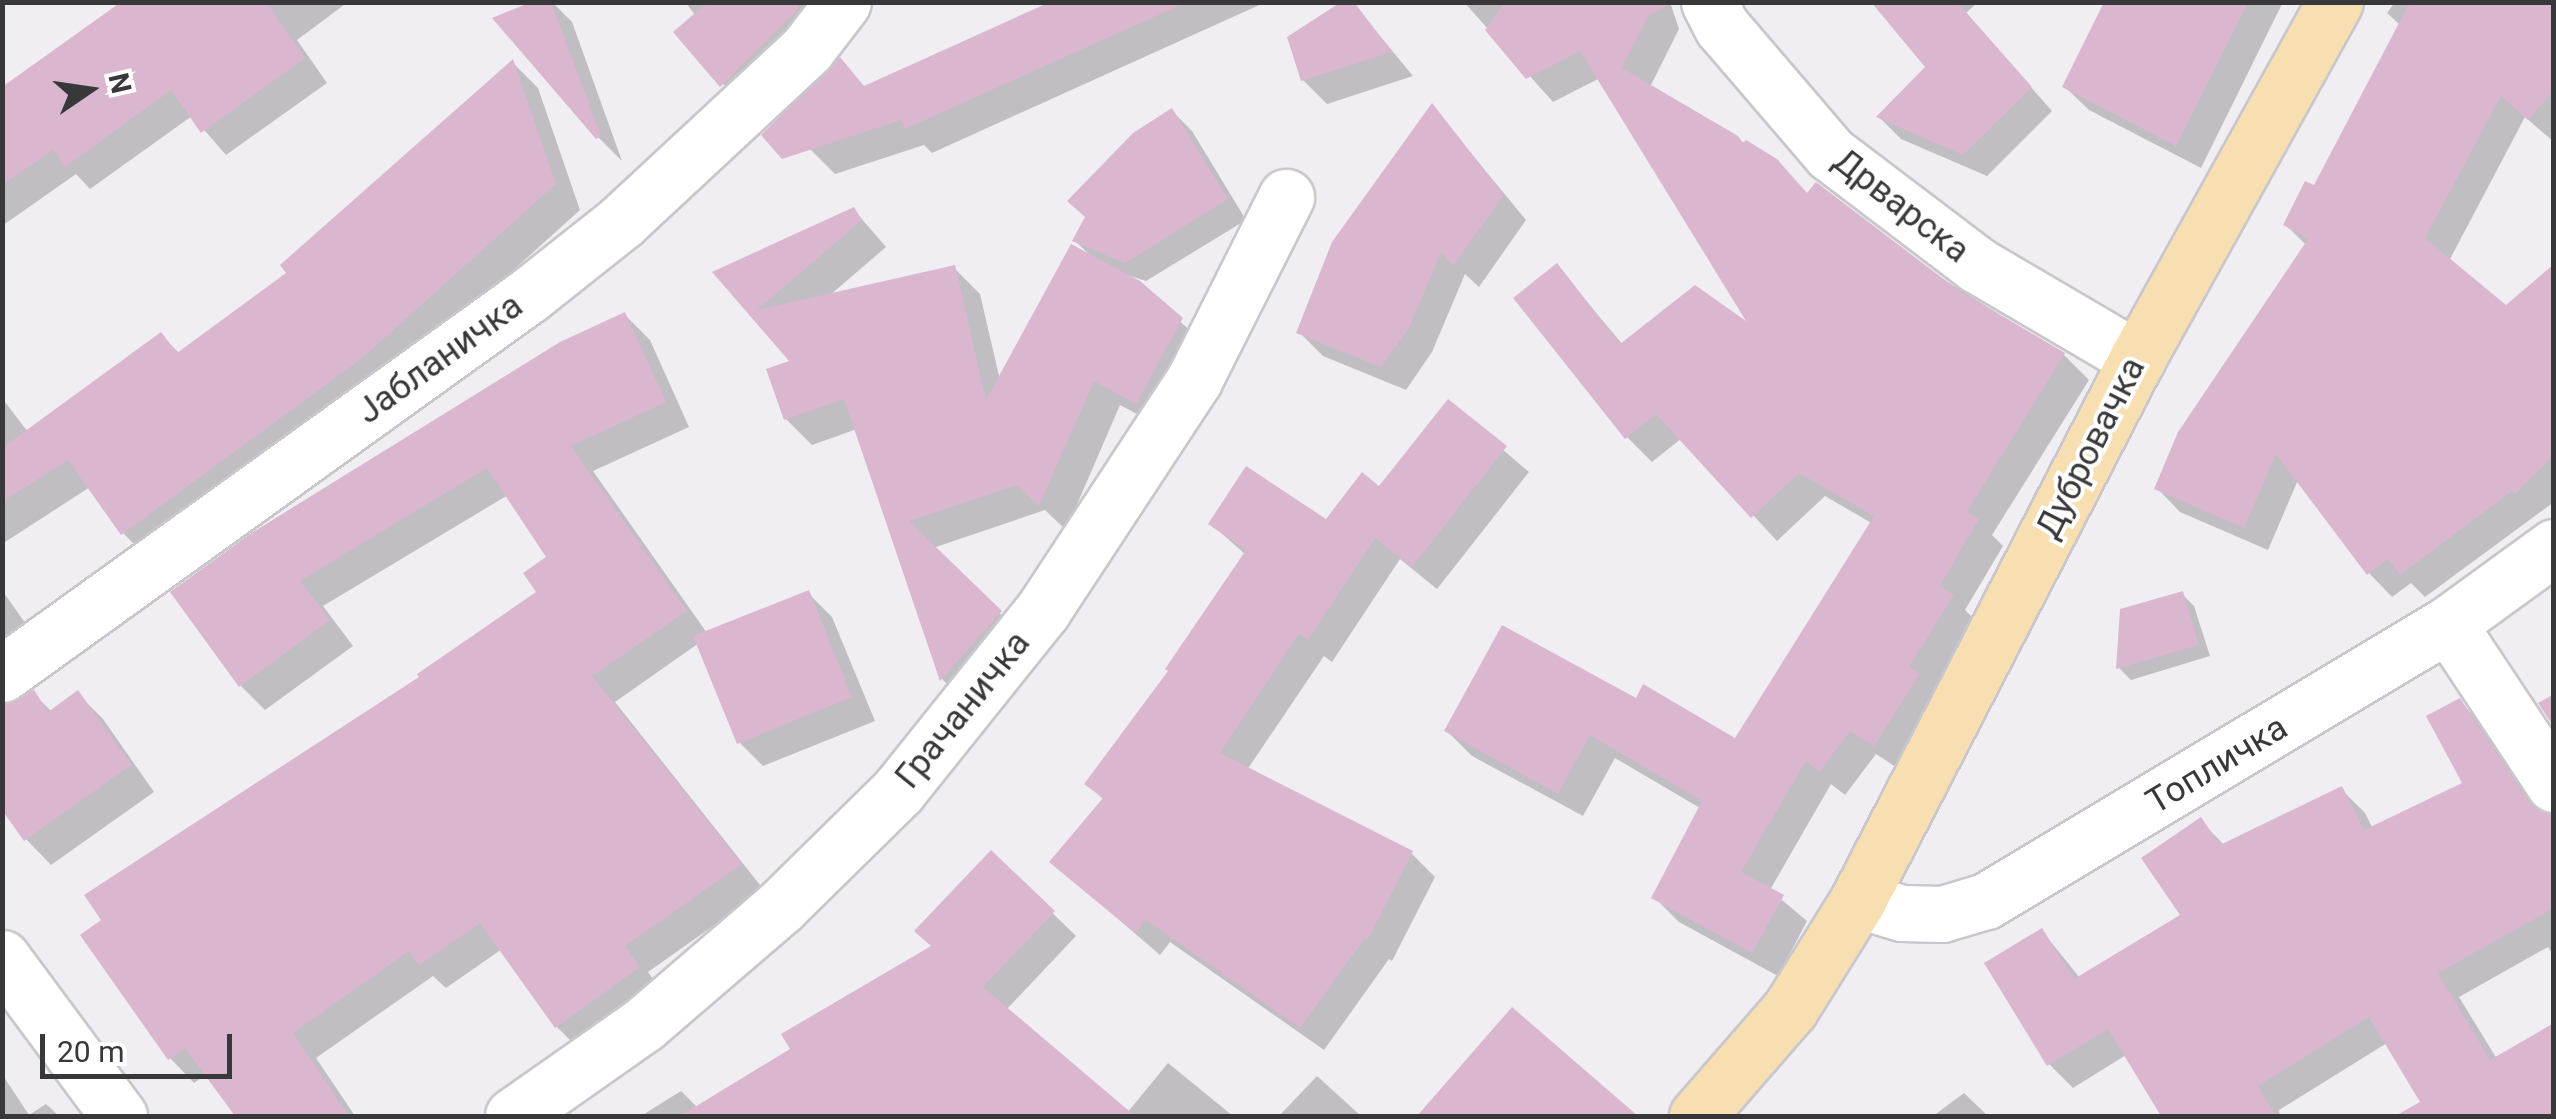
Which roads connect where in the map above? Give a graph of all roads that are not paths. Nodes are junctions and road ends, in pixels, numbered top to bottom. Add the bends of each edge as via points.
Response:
1 (844, 2) edge
2 (1709, 2) edge
3 (2335, 2) edge
4 (1286, 197) dead end
5 (2137, 359) junction
6 (2554, 547) edge
7 (2448, 624) junction
8 (2, 674) edge
9 (2554, 784) edge
10 (1858, 900) junction
11 (2, 958) edge
12 (119, 1116) edge
13 (513, 1116) edge
14 (1697, 1116) edge

1 - 8 street, Јабланичка via 807,49 621,222
2 - 5 street, Дрварска via 1722,27 1832,154 1977,265
3 - 5 main road, Дубровачка
4 - 13 street, Грачаничка via 1194,380 1043,610 898,792 781,906 644,1024
5 - 10 main road, Дубровачка
6 - 7 street, Топличка
7 - 9 street
7 - 10 street, Топличка via 1986,902 1942,914 1902,913
10 - 14 main road, Дубровачка via 1790,1009
11 - 12 street

